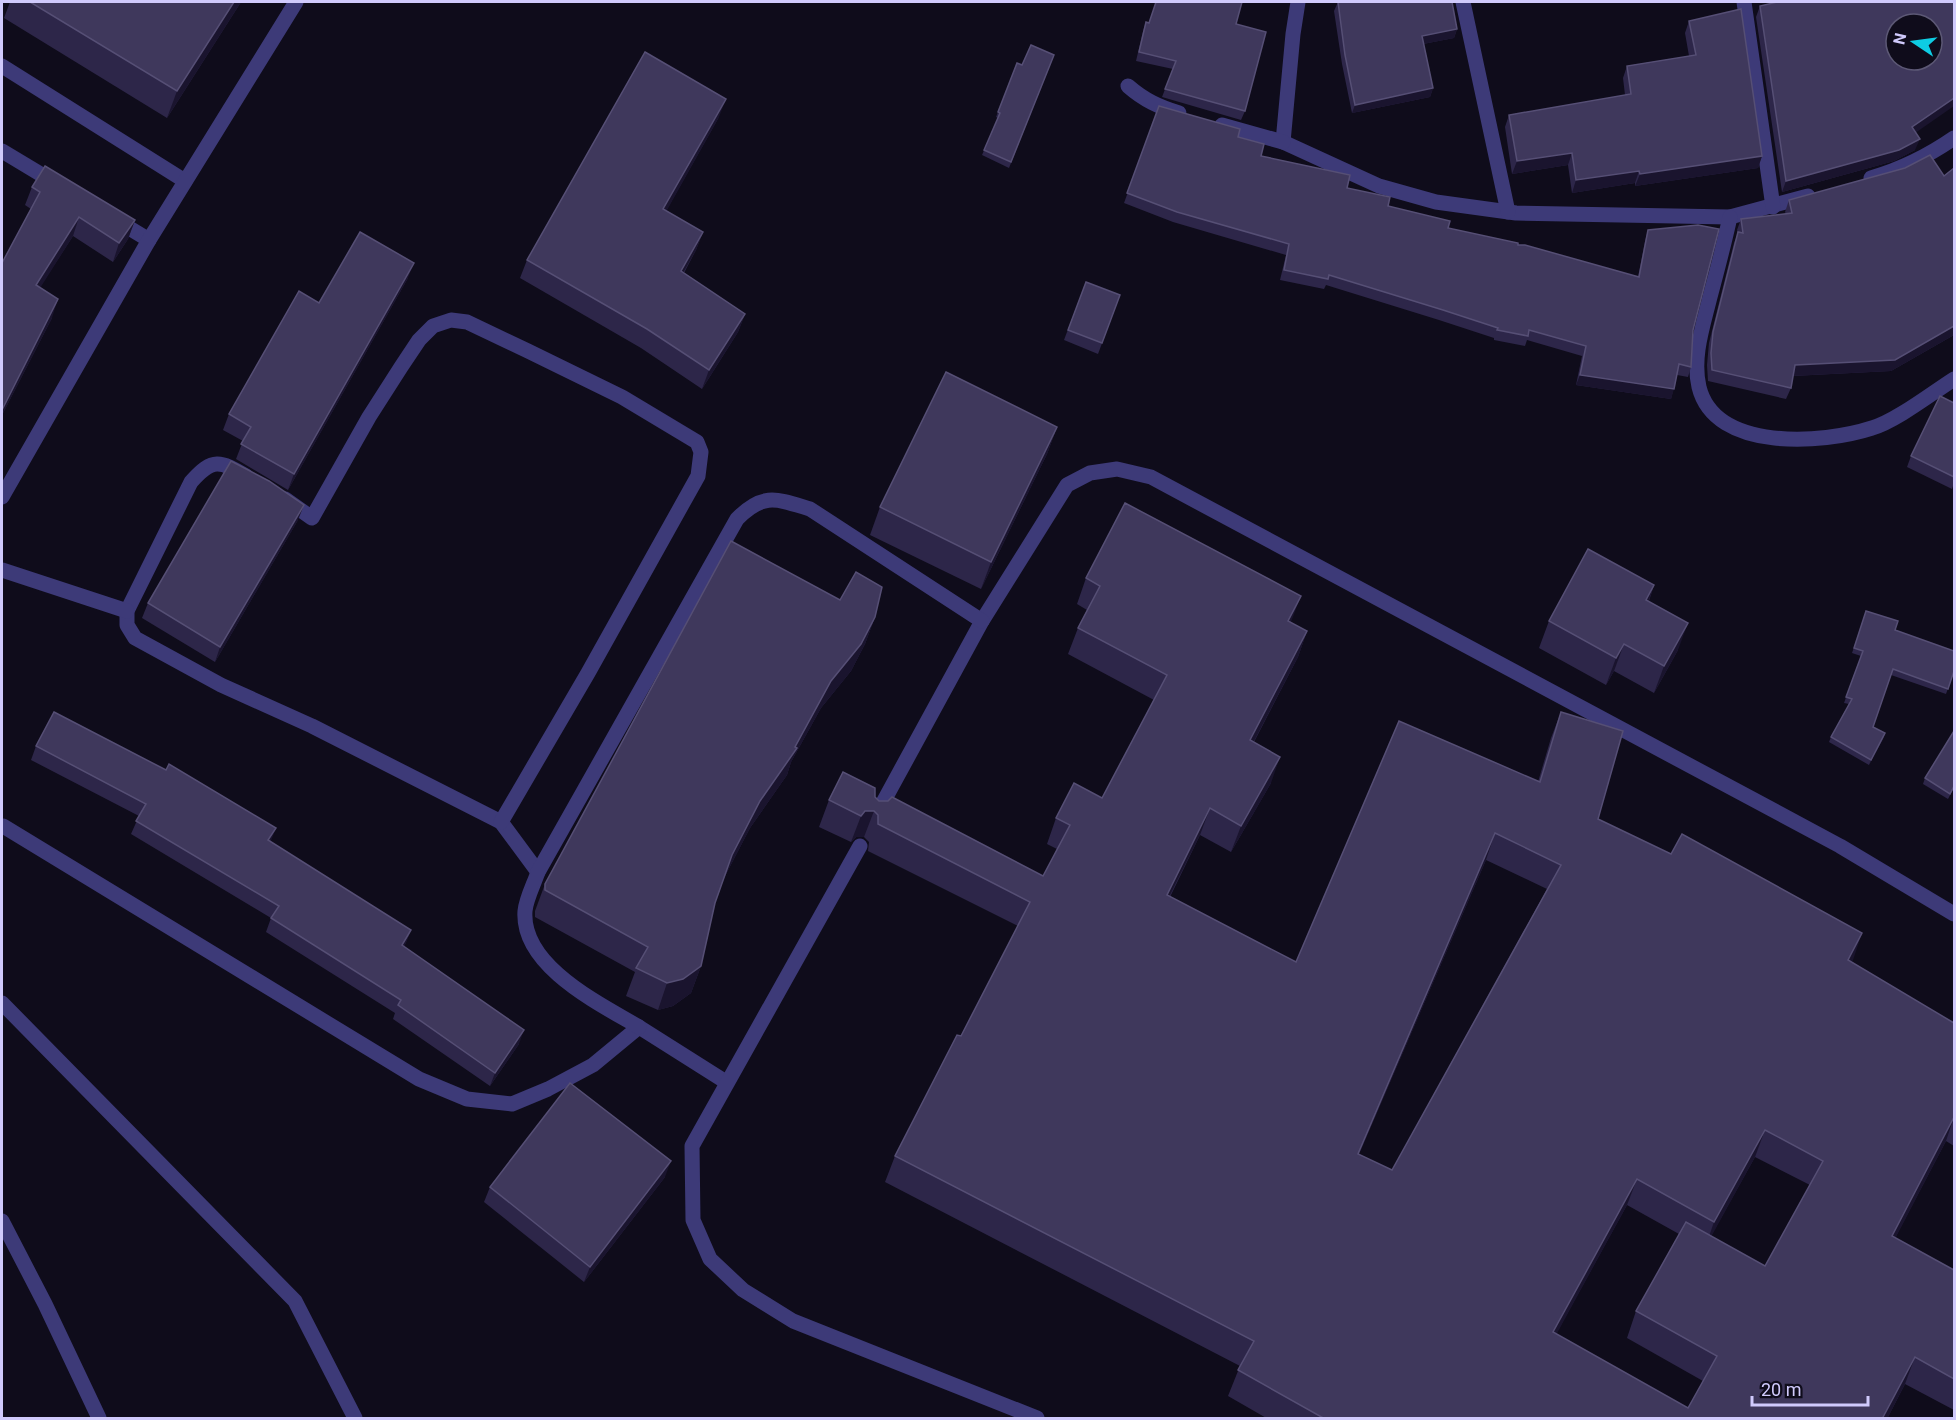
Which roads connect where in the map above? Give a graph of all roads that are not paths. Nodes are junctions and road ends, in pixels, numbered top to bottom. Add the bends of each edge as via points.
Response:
1 (296, 2) edge
2 (1298, 2) edge
3 (1463, 2) edge
4 (1744, 2) edge
5 (2, 66) edge
6 (1128, 86) dead end
7 (1954, 138) edge
8 (1283, 142) junction
9 (2, 151) edge
10 (185, 181) junction
11 (1854, 183) edge
12 (1824, 192) edge
13 (70, 193) edge
14 (1773, 207) junction
15 (100, 210) edge
16 (1508, 212) junction
17 (1730, 217) junction
18 (149, 240) junction
19 (1954, 379) edge
20 (2, 497) edge
21 (2, 570) edge
22 (127, 611) junction
23 (982, 621) junction
24 (874, 819) edge
25 (501, 822) junction
26 (3, 826) edge
27 (860, 846) edge
28 (538, 872) junction
29 (1954, 914) edge
30 (2, 1003) edge
31 (639, 1027) junction
32 (726, 1082) junction
33 (2, 1221) edge
34 (99, 1419) edge
35 (355, 1419) edge
36 (1037, 1419) edge

1 - 10 street
2 - 8 street
3 - 16 street
4 - 14 street
5 - 10 street
6 - 8 street via 1160,107
7 - 11 street via 1898,170
8 - 16 street via 1379,186 1436,202
9 - 13 street
10 - 18 street
12 - 14 street
14 - 17 street
15 - 18 street
16 - 17 street
17 - 19 street via 1697,350 1699,386 1706,407 1715,417 1756,434 1802,440 1837,437 1874,428
18 - 20 street
21 - 22 street
22 - 25 street via 127,625 135,638 152,648
22 - 25 street via 200,471 224,464 312,518 400,367 433,326 451,320 467,322 622,397 697,442 701,453 698,476
23 - 24 street
23 - 28 street via 810,509 778,499 761,500 737,519
23 - 29 street via 1067,485 1090,473 1117,469 1151,477 1840,846
25 - 28 street
26 - 31 street via 419,1079 467,1099 512,1104 530,1097 593,1065
27 - 32 street
28 - 31 street via 525,910 526,926 545,963 591,999
30 - 35 street via 295,1301
31 - 32 street
32 - 36 street via 692,1146 693,1220 710,1259 743,1290 794,1321
33 - 34 street

